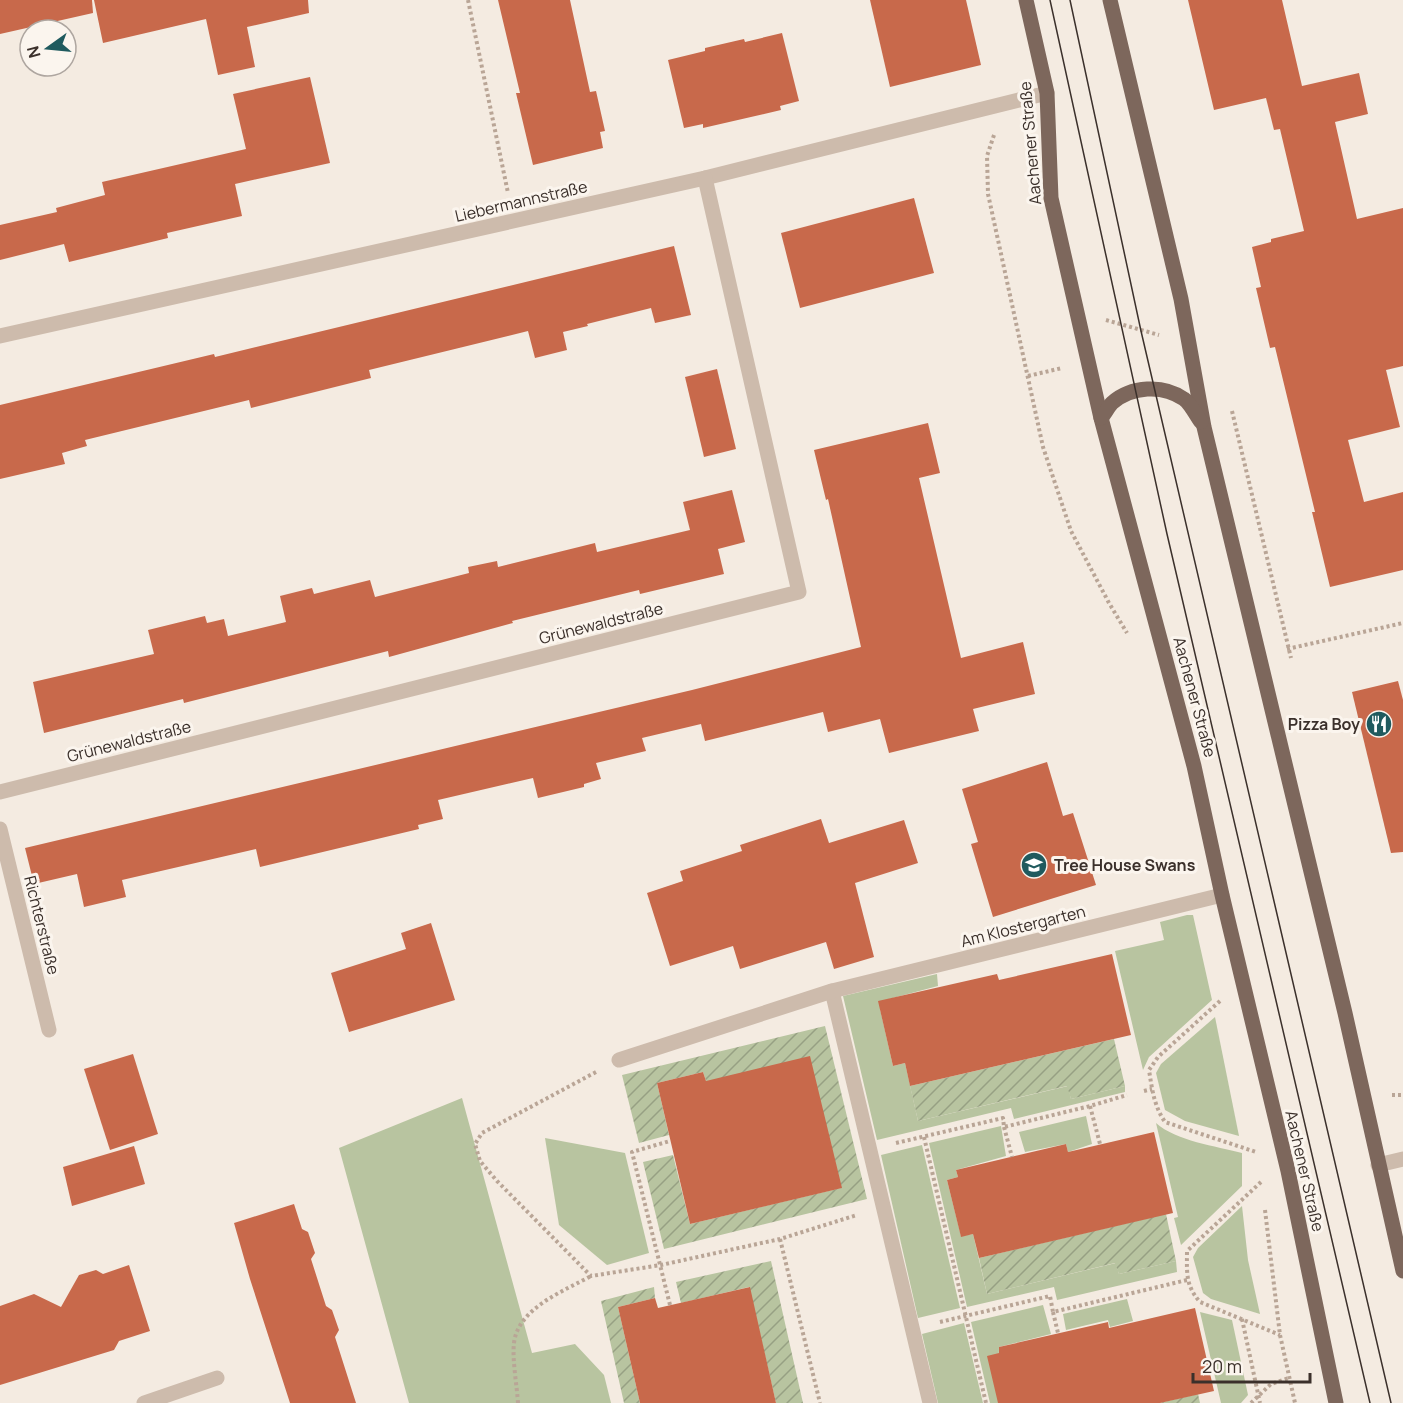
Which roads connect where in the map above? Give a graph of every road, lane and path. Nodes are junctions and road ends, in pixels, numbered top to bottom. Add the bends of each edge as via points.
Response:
1 (468, 0) edge
2 (1026, 0) edge
3 (1110, 0) edge
4 (1047, 93) junction
5 (1005, 103) junction
6 (705, 178) junction
7 (514, 221) junction
8 (1104, 328) dead end
9 (0, 336) edge
10 (1166, 337) dead end
11 (1089, 361) junction
12 (1028, 376) junction
13 (1101, 418) junction
14 (1204, 426) junction
15 (1403, 623) edge
16 (1131, 638) dead end
17 (1259, 655) junction
18 (0, 792) edge
19 (0, 829) edge
20 (1222, 895) junction
21 (832, 991) junction
22 (1221, 1001) dead end
23 (49, 1030) dead end
24 (618, 1060) joint
25 (1152, 1089) junction
26 (1144, 1090) dead end
27 (1127, 1095) dead end
28 (1090, 1106) junction
29 (1004, 1127) junction
30 (924, 1137) junction
31 (670, 1141) dead end
32 (1254, 1141) dead end
33 (1100, 1144) dead end
34 (871, 1149) junction
35 (1257, 1152) junction
36 (1012, 1156) dead end
37 (1403, 1159) edge
38 (1258, 1162) dead end
39 (1378, 1165) junction
40 (1260, 1172) dead end
41 (1262, 1181) junction
42 (1263, 1193) dead end
43 (1264, 1205) dead end
44 (884, 1206) junction
45 (780, 1239) junction
46 (661, 1265) junction
47 (1403, 1271) edge
48 (591, 1276) junction
49 (1188, 1280) junction
50 (670, 1305) dead end
51 (1053, 1312) junction
52 (966, 1316) junction
53 (1242, 1318) junction
54 (913, 1328) junction
55 (1058, 1333) dead end
56 (1280, 1335) junction
57 (1289, 1377) junction
58 (217, 1378) dead end
59 (1258, 1396) junction
60 (144, 1403) edge
61 (518, 1403) edge
62 (820, 1403) edge
63 (930, 1403) edge
64 (987, 1403) edge
65 (1251, 1403) edge
66 (1260, 1403) edge
67 (1295, 1403) edge
68 (1336, 1403) edge

1 - 7 path
2 - 4 main road, Aachener Straße
3 - 14 main road via 1181,299
4 - 5 street, Liebermannstraße
4 - 11 main road, Aachener Straße via 1051,198
5 - 6 street, Liebermannstraße
5 - 12 path via 987,156 988,194
6 - 7 street, Liebermannstraße
6 - 18 street, Grünewaldstraße via 799,592
7 - 9 street, Liebermannstraße
8 - 10 path via 1102,319
11 - 12 path
11 - 13 main road, Aachener Straße
12 - 16 path via 1043,447 1071,531
13 - 14 main road via 1128,393 1161,389 1185,399
13 - 20 main road, Aachener Straße via 1194,766
14 - 17 main road
15 - 17 path
17 - 39 main road
19 - 23 street, Richterstraße
20 - 21 street, Am Klostergarten
20 - 68 main road, Aachener Straße via 1288,1171
21 - 24 street, Am Klostergarten
21 - 34 street
22 - 25 path via 1158,1057 1149,1070
24 - 48 path via 482,1133 476,1144 480,1161 497,1181
25 - 26 path
25 - 35 path via 1165,1122
27 - 28 path
28 - 29 path
28 - 33 path
29 - 30 path via 1003,1118
29 - 36 path
30 - 34 path
30 - 52 path
31 - 46 path via 632,1152
32 - 35 path
34 - 44 street
35 - 38 path
37 - 39 street
39 - 47 main road
40 - 41 path
41 - 42 path
41 - 49 path via 1187,1251
43 - 56 path
44 - 45 path
44 - 54 street
45 - 46 path
45 - 62 path
46 - 48 path
46 - 50 path
48 - 61 path via 548,1300 524,1319 514,1342
49 - 51 path
49 - 53 path via 1191,1292 1200,1302
51 - 52 path via 1050,1296
51 - 55 path
52 - 54 path
52 - 64 path
53 - 56 path
53 - 59 path
54 - 63 street
56 - 57 path
57 - 59 path via 1271,1384
57 - 67 path
58 - 60 street
59 - 65 path
59 - 66 path

